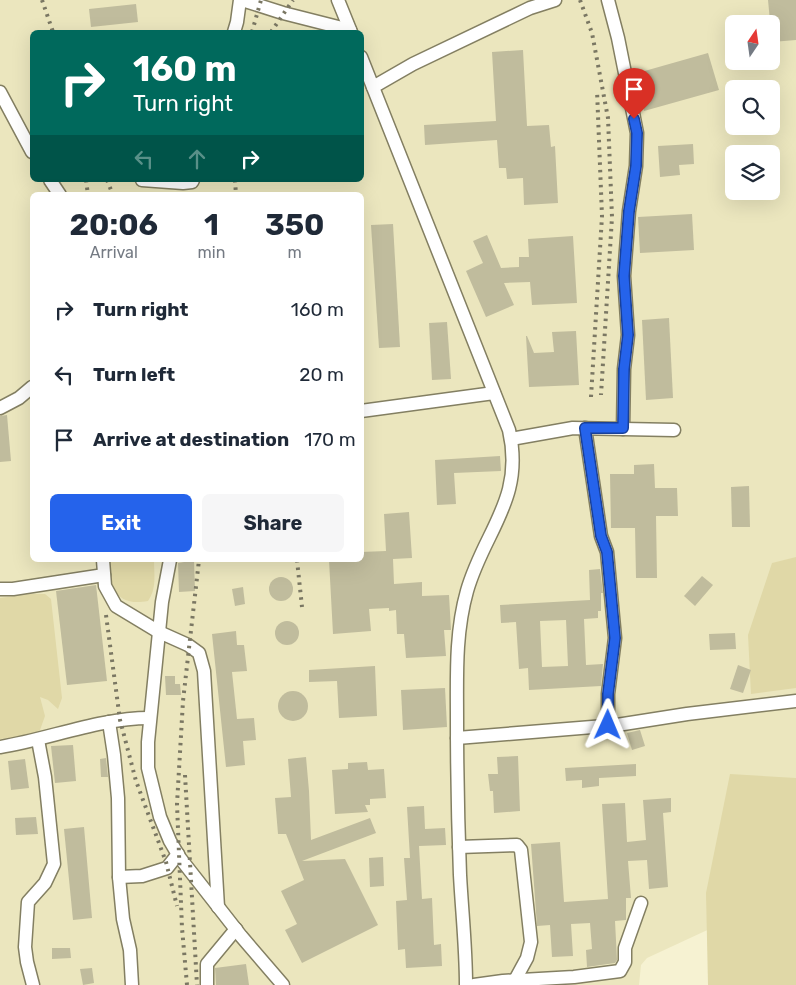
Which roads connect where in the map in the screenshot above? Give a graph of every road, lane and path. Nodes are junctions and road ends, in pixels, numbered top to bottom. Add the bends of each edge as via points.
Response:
1 (241, 0) edge
2 (338, 0) edge
3 (555, 0) edge
4 (608, 0) edge
5 (235, 30) edge
6 (346, 30) edge
7 (350, 30) edge
8 (364, 64) edge
9 (373, 87) junction
10 (0, 92) edge
11 (30, 148) edge
12 (169, 182) edge
13 (192, 182) edge
14 (30, 390) edge
15 (494, 393) junction
16 (0, 408) edge
17 (364, 411) edge
18 (585, 428) junction
19 (623, 428) junction
20 (674, 430) dead end
21 (511, 439) junction
22 (102, 562) edge
23 (167, 562) edge
24 (104, 576) junction
25 (0, 589) edge
26 (159, 632) junction
27 (796, 701) edge
28 (149, 718) junction
29 (109, 722) junction
30 (608, 725) junction
31 (457, 738) junction
32 (38, 740) junction
33 (0, 747) edge
34 (459, 847) junction
35 (178, 854) junction
36 (119, 877) junction
37 (641, 903) dead end
38 (218, 907) junction
39 (236, 929) junction
40 (516, 980) junction
41 (33, 985) edge
42 (132, 985) edge
43 (207, 985) edge
44 (283, 985) edge
45 (466, 985) edge
46 (474, 985) edge

1 - 5 street
1 - 6 street
2 - 7 street
3 - 9 street via 530,8 413,64
4 - 19 street via 637,133 624,276 628,335
8 - 9 street
9 - 15 street
10 - 11 street
12 - 13 street
14 - 16 street
15 - 17 street
15 - 21 street
18 - 19 street
18 - 21 street
18 - 30 street via 613,604 615,638
19 - 20 street
21 - 31 street via 511,486 504,508 476,565 461,615
22 - 24 street
23 - 26 street
24 - 25 street
24 - 26 street via 105,586 116,606
26 - 28 street
26 - 38 street via 199,653 204,671
27 - 30 street
28 - 29 street
28 - 35 street via 148,768 160,817
29 - 32 street
29 - 36 street via 118,798
30 - 31 street
31 - 34 street
32 - 33 street
32 - 41 street via 46,777 54,864 45,884 28,902 25,947
34 - 40 street via 517,845 521,850 531,942 528,958
34 - 45 street
35 - 36 street via 168,868 142,876
35 - 38 street
36 - 42 street
37 - 40 street via 620,971
38 - 39 street
39 - 43 street via 206,964
39 - 44 street
40 - 46 street

